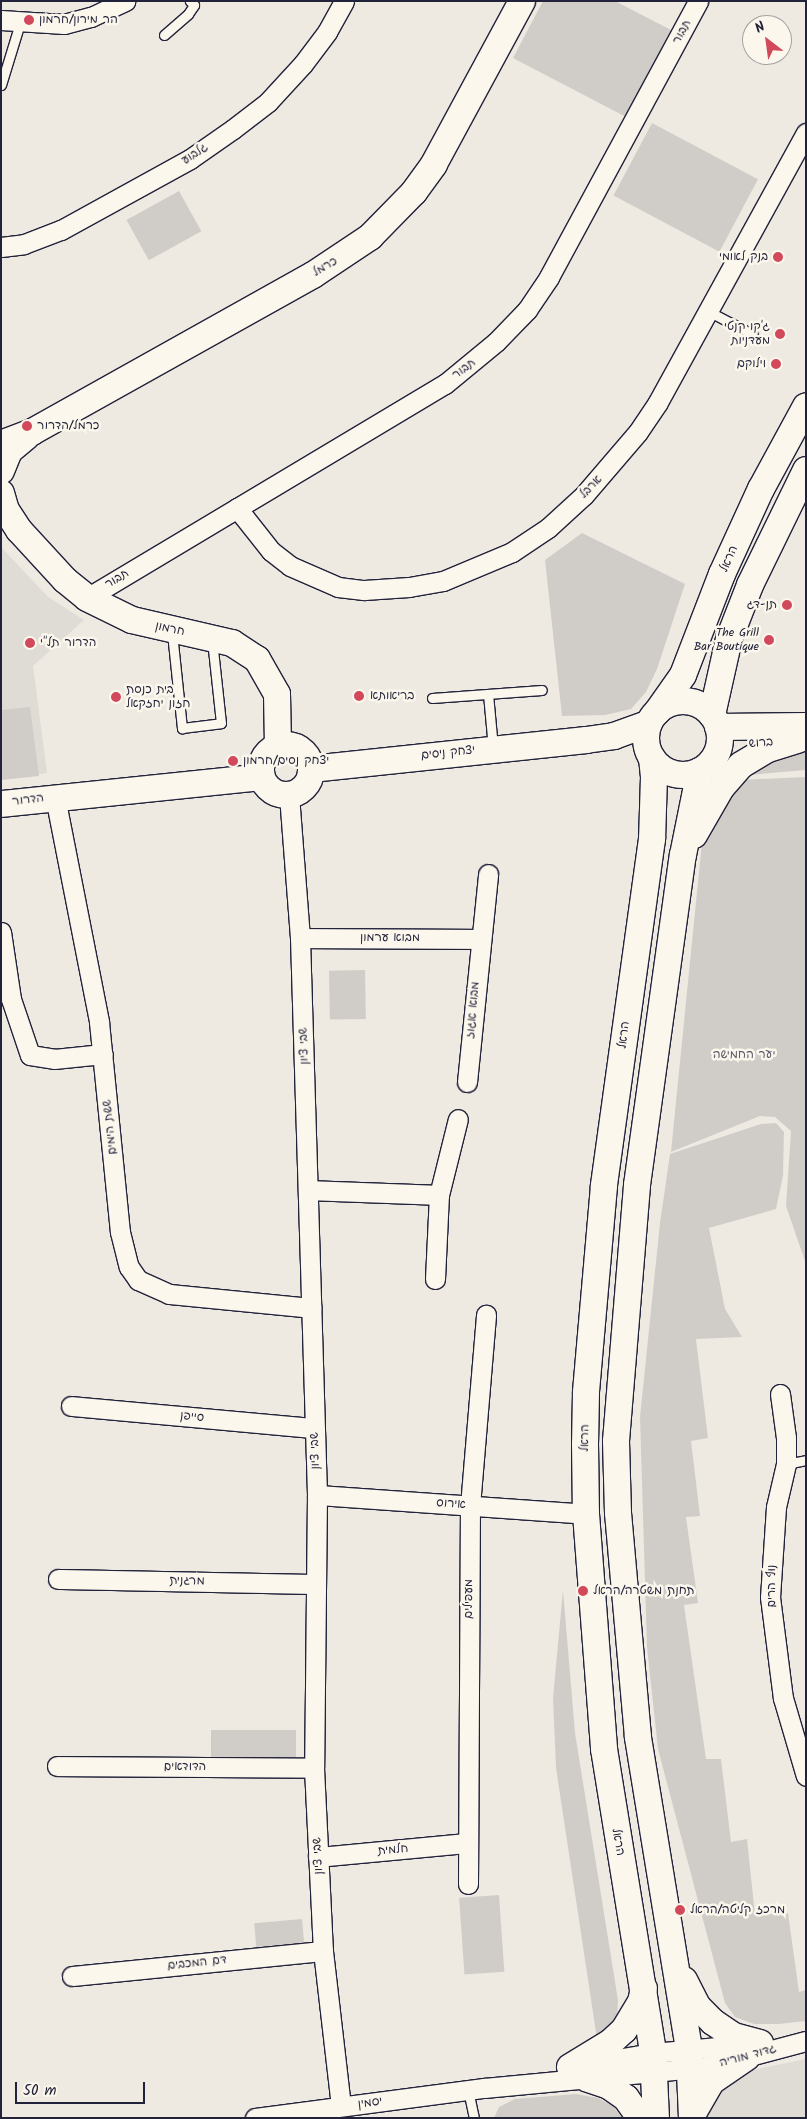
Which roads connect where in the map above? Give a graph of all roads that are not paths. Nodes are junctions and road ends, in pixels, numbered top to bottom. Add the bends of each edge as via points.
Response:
1 (125, 1) edge
2 (190, 1) edge
3 (344, 1) edge
4 (522, 1) edge
5 (698, 1) edge
6 (1, 20) edge
7 (20, 23) junction
8 (164, 35) dead end
9 (1, 85) edge
10 (806, 133) edge
11 (1, 247) edge
12 (708, 311) junction
13 (752, 334) dead end
14 (806, 406) edge
15 (32, 432) junction
16 (1, 444) edge
17 (806, 470) edge
18 (1, 471) edge
19 (1, 493) edge
20 (237, 508) junction
21 (10, 525) edge
22 (87, 598) junction
23 (172, 630) junction
24 (212, 638) junction
25 (542, 690) dead end
26 (488, 694) junction
27 (432, 698) dead end
28 (653, 718) junction
29 (803, 735) edge
30 (586, 740) junction
31 (712, 741) junction
32 (278, 746) junction
33 (493, 748) junction
34 (650, 756) junction
35 (311, 769) junction
36 (261, 776) junction
37 (289, 795) junction
38 (55, 797) junction
39 (1, 804) edge
40 (683, 855) junction
41 (488, 874) dead end
42 (1, 932) edge
43 (300, 938) junction
44 (480, 938) junction
45 (102, 1054) junction
46 (467, 1082) dead end
47 (458, 1119) dead end
48 (309, 1190) junction
49 (439, 1195) junction
50 (435, 1279) dead end
51 (311, 1308) junction
52 (486, 1315) dead end
53 (780, 1394) dead end
54 (71, 1406) dead end
55 (314, 1428) junction
56 (806, 1460) edge
57 (786, 1464) junction
58 (317, 1494) junction
59 (470, 1506) junction
60 (586, 1514) junction
61 (58, 1578) dead end
62 (316, 1584) junction
63 (57, 1766) dead end
64 (314, 1768) junction
65 (806, 1776) edge
66 (467, 1843) junction
67 (318, 1856) junction
68 (468, 1884) dead end
69 (323, 1951) junction
70 (675, 1962) junction
71 (72, 1976) dead end
72 (644, 1987) junction
73 (806, 2040) edge
74 (753, 2050) junction
75 (690, 2058) junction
76 (654, 2062) junction
77 (579, 2073) junction
78 (476, 2089) junction
79 (342, 2112) edge
80 (692, 2117) edge
81 (255, 2118) edge
82 (474, 2118) edge
83 (640, 2118) edge
84 (656, 2118) edge

1 - 7 street via 91,17 64,24
2 - 8 lane via 194,5 188,14
3 - 11 street, גלבוע via 327,32 303,64 268,102 233,129 190,159 61,230 24,244
4 - 15 main road, כרמל via 434,164 414,192 370,237 313,275
5 - 20 street, תבור via 568,243 527,310 475,362 445,384
6 - 7 street
7 - 9 lane
10 - 12 street, ארבל
12 - 13 lane
12 - 20 street, ארבל via 658,402 611,466 548,528 512,552 472,570 443,581 409,587 364,590 338,587 290,566 266,545
14 - 28 main road, הראל via 761,489 722,574 683,675
15 - 16 main road, כרמל
15 - 18 main road, כרמל via 9,451
17 - 31 main road via 754,577 729,639
19 - 21 main road, חרמון
20 - 22 street, תבור
21 - 22 main road, חרמון
22 - 23 main road, חרמון via 132,620
23 - 24 main road, חרמון
23 - 24 lane via 182,728 221,724
24 - 32 main road, חרמון via 245,651 267,672 279,702
25 - 26 lane
26 - 27 lane
26 - 33 lane
28 - 30 main road, יצחק ניסים via 614,736
28 - 31 main road via 679,702 703,707
28 - 34 main road via 646,743
29 - 31 main road, ברוש via 742,745
29 - 40 main road via 768,749 741,765 717,794
30 - 33 main road, יצחק ניסים
30 - 34 main road, יצחק ניסים via 628,744
31 - 34 main road via 690,774 674,774
31 - 40 main road
32 - 35 main road via 300,750
32 - 36 main road via 264,758
33 - 35 main road, יצחק ניסים
34 - 60 main road, הראל via 654,777 652,838 604,1186 586,1393
35 - 37 main road via 305,786
36 - 37 main road via 275,793
36 - 38 main road
37 - 43 street, שבי ציון
38 - 39 main road, הדרור
38 - 45 street, ששת הימים via 99,1022
40 - 70 main road via 635,1203 616,1440 618,1513 638,1737
41 - 44 street, מבוא אגוז
42 - 45 street via 12,999 30,1055 54,1059
43 - 44 street, מבוא ערמון
43 - 48 street, שבי ציון
44 - 46 street, מבוא אגוז
45 - 51 street, ששת הימים via 121,1239 129,1267 138,1280 169,1294
47 - 49 street
48 - 49 street
48 - 51 street, שבי ציון
49 - 50 street
51 - 55 street, שבי ציון
52 - 59 street, מעפילים
53 - 57 street, נוף הרים
54 - 55 street, סייפן
55 - 58 street, שבי ציון
56 - 57 lane
57 - 65 street, נוף הרים via 776,1507 770,1597 783,1698
58 - 59 street, אירוס
58 - 62 street, שבי ציון
59 - 60 street, אירוס
59 - 66 street, מעפילים
60 - 72 main road, הראל via 604,1749
61 - 62 street, מרגנית
62 - 64 street, שבי ציון
63 - 64 street, הדודאים
64 - 67 street, שבי ציון
66 - 67 street, חלמית
66 - 68 street, מעפילים
67 - 69 street, שבי ציון
69 - 71 street, דם המכבים
69 - 79 street, שבי ציון
70 - 74 main road via 698,2007 712,2022
70 - 75 main road
72 - 76 main road, הראל
72 - 77 main road via 640,2002 624,2030
73 - 74 street, גדוד מוריה
74 - 75 street, גדוד מוריה
74 - 80 main road via 712,2081
75 - 76 street, יסמין
75 - 80 main road
76 - 77 street, יסמין
76 - 84 main road, הראל
77 - 78 street, יסמין
77 - 83 main road via 609,2086 626,2098
78 - 79 street, יסמין
78 - 82 lane
79 - 81 street, יסמין

